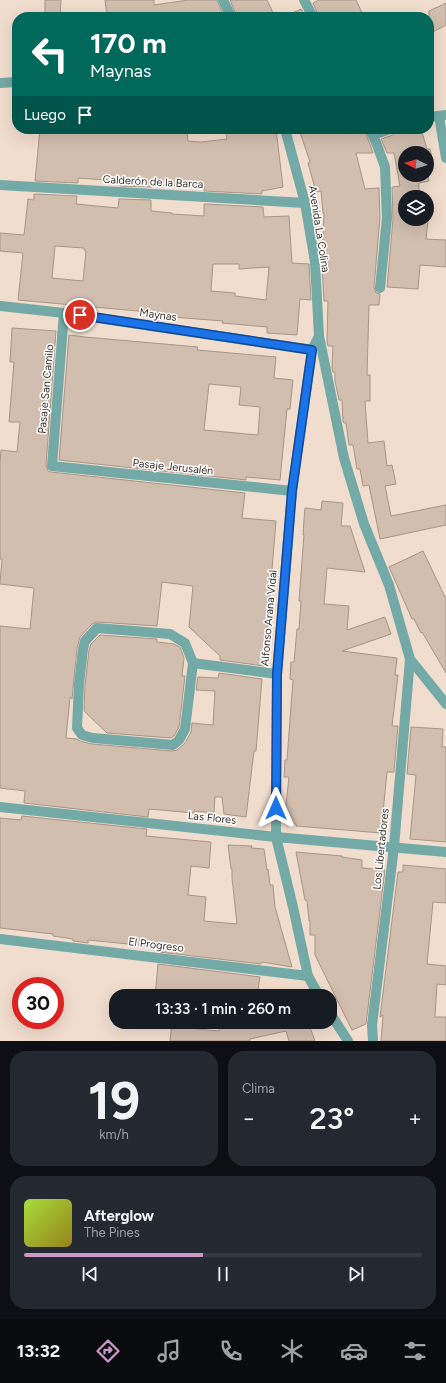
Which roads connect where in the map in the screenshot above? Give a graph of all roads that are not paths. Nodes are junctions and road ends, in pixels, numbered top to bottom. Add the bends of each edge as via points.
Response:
1 (223, 0) edge
2 (304, 0) edge
3 (229, 12) edge
4 (310, 12) edge
5 (12, 82) edge
6 (0, 83) edge
7 (438, 116) edge
8 (286, 134) edge
9 (372, 134) edge
10 (446, 158) edge
11 (0, 185) edge
12 (305, 203) junction
13 (380, 288) dead end
14 (1, 306) dead end
15 (64, 313) junction
16 (319, 336) junction
17 (312, 350) junction
18 (52, 466) joint
19 (292, 491) junction
20 (410, 659) junction
21 (193, 663) junction
22 (277, 674) junction
23 (446, 704) edge
24 (0, 807) edge
25 (276, 837) junction
26 (394, 847) junction
27 (446, 852) edge
28 (0, 939) edge
29 (308, 976) junction
30 (315, 989) edge
31 (337, 1024) edge
32 (348, 1041) edge
33 (373, 1041) edge

1 - 3 street
2 - 4 street
5 - 6 street
7 - 10 street
8 - 12 street, Avenida La Colina
9 - 13 street via 385,166 386,218
11 - 12 street, Calderón de la Barca
12 - 16 street, Avenida La Colina via 314,262
14 - 15 street, Maynas
15 - 17 street, Maynas
15 - 18 street, Pasaje San Camilo
16 - 17 street, Alfonso Arana Vidal
16 - 20 street, Avenida La Colina via 344,458 364,524 389,585
17 - 19 street, Alfonso Arana Vidal
18 - 19 street, Pasaje Jerusalén
19 - 22 street, Alfonso Arana Vidal
20 - 23 street
20 - 26 street, Los Libertadores
21 - 21 street via 185,643 170,634 97,628 85,641 83,648 77,728 82,735 93,738 172,745 186,729
21 - 22 street
22 - 25 street, Alfonso Arana Vidal
24 - 25 street, Las Flores
25 - 26 street, Las Flores
25 - 29 street, Alfonso Arana Vidal
26 - 27 street, Las Flores
26 - 33 street, Los Libertadores via 372,1026
28 - 29 street, El Progreso
29 - 30 street, Alfonso Arana Vidal
31 - 32 street

